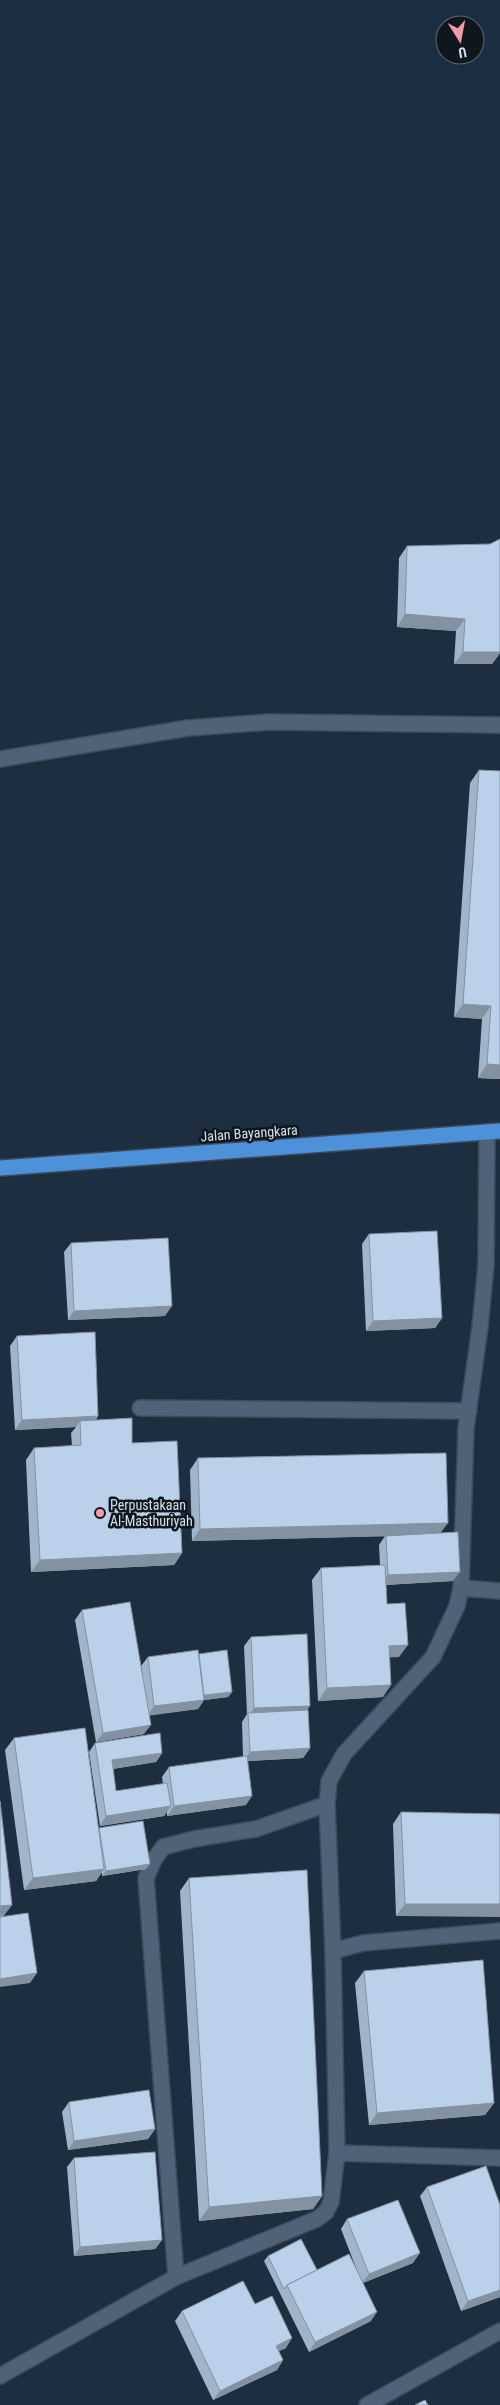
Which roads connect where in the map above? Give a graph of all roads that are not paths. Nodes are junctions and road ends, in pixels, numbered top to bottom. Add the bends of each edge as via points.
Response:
1 (500, 725) edge
2 (0, 759) edge
3 (494, 1132) edge
4 (0, 1168) edge
5 (140, 1408) dead end
6 (469, 1411) junction
7 (461, 1588) junction
8 (500, 1591) edge
9 (327, 1804) junction
10 (500, 1932) edge
11 (333, 1951) junction
12 (337, 2153) junction
13 (500, 2158) edge
14 (176, 2277) junction
15 (500, 2331) edge
16 (0, 2376) edge
17 (367, 2405) edge

1 - 2 street via 269,722 188,728
3 - 4 highway, Jalan Bayangkara
3 - 6 street via 486,1265
5 - 6 street
6 - 7 street
7 - 8 street
7 - 9 street via 457,1606 433,1656 344,1754 329,1781
9 - 11 street
9 - 14 street via 256,1829 194,1838 163,1847 146,1878
10 - 11 street via 363,1943
11 - 12 street
12 - 13 street
12 - 14 street via 331,2202 317,2219
14 - 16 street
15 - 17 street

